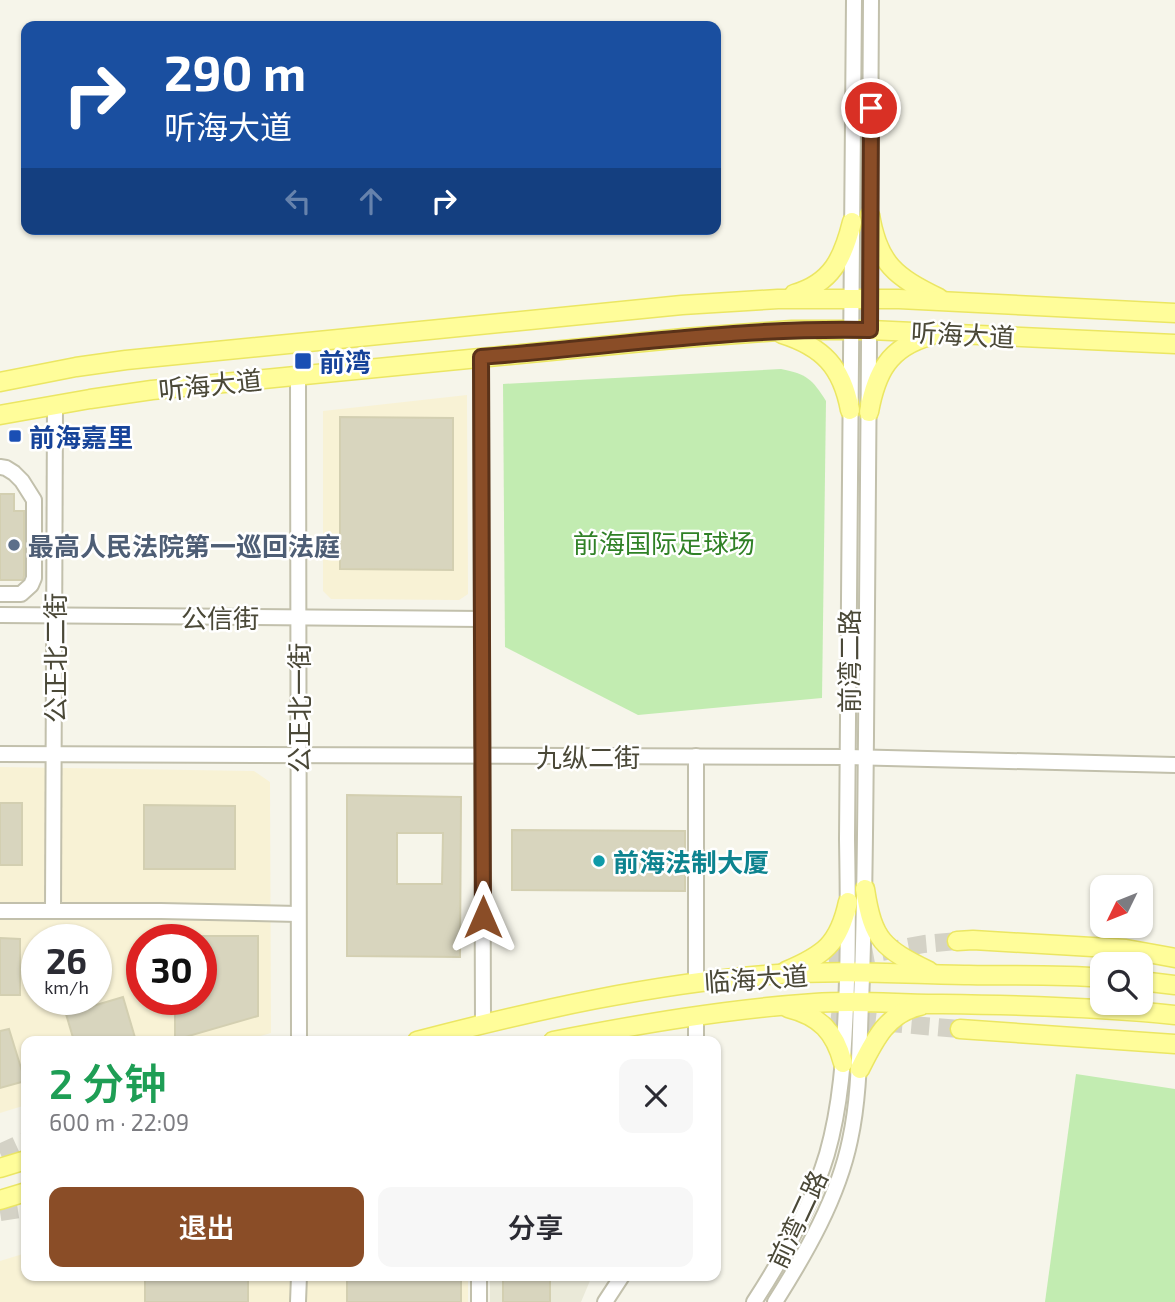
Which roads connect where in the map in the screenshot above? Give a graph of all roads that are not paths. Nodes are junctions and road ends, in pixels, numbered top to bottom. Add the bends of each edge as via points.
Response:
1 (853, 0) edge
2 (871, 0) edge
3 (870, 215) junction
4 (852, 222) junction
5 (861, 298) junction
6 (778, 299) junction
7 (945, 301) junction
8 (1175, 313) edge
9 (851, 329) junction
10 (870, 330) junction
11 (776, 331) junction
12 (941, 333) junction
13 (1175, 344) edge
14 (481, 357) junction
15 (299, 375) junction
16 (0, 382) edge
17 (55, 405) junction
18 (850, 410) junction
19 (869, 412) junction
20 (0, 415) edge
21 (0, 467) edge
22 (34, 500) junction
23 (54, 500) junction
24 (0, 594) edge
25 (0, 615) edge
26 (54, 615) junction
27 (299, 618) junction
28 (482, 619) junction
29 (0, 754) edge
30 (54, 755) junction
31 (298, 755) junction
32 (482, 756) junction
33 (696, 756) junction
34 (847, 757) junction
35 (866, 757) junction
36 (1175, 765) edge
37 (865, 889) junction
38 (848, 902) junction
39 (0, 911) edge
40 (53, 911) junction
41 (298, 914) junction
42 (957, 941) tunnel mouth
43 (1175, 958) edge
44 (855, 973) junction
45 (778, 974) junction
46 (935, 974) junction
47 (1090, 978) edge
48 (696, 982) junction
49 (1153, 982) edge
50 (1175, 985) edge
51 (854, 1002) junction
52 (928, 1004) junction
53 (781, 1006) junction
54 (696, 1015) junction
55 (1175, 1015) edge
56 (484, 1023) junction
57 (960, 1029) tunnel mouth
58 (299, 1036) edge
59 (435, 1036) edge
60 (580, 1036) edge
61 (696, 1036) edge
62 (1175, 1044) edge
63 (851, 1066) junction
64 (21, 1162) edge
65 (0, 1168) edge
66 (21, 1194) edge
67 (0, 1200) edge
68 (299, 1281) edge
69 (479, 1281) edge
70 (619, 1281) edge
71 (298, 1302) edge
72 (479, 1302) edge
73 (605, 1302) edge
74 (754, 1302) edge
75 (775, 1302) edge

1 - 4 street, 前湾二路
2 - 3 street, 前湾二路
3 - 5 street, 前湾二路
3 - 7 main road via 873,235 894,272
4 - 5 street, 前湾二路
4 - 6 main road via 844,251 831,272 811,288
5 - 6 main road, 听海大道
5 - 7 main road, 听海大道
5 - 9 street, 前湾二路
5 - 10 street, 前湾二路
6 - 16 main road, 听海大道 via 126,360
7 - 8 main road, 听海大道
9 - 10 main road, 听海大道
9 - 11 main road, 听海大道
9 - 18 street, 前湾二路
10 - 12 main road, 听海大道
10 - 19 street, 前湾二路
11 - 14 main road, 听海大道
11 - 18 main road via 826,356 841,379
12 - 13 main road, 听海大道
12 - 19 main road via 911,343 891,357 877,379
14 - 15 main road, 听海大道
14 - 28 street
15 - 17 main road, 听海大道
15 - 27 street, 公正北一街
17 - 20 main road, 听海大道
17 - 23 street, 公正北二街
18 - 34 street, 前湾二路
19 - 35 street, 前湾二路
21 - 22 street via 14,473
22 - 23 street
22 - 24 street via 34,579 21,594
23 - 26 street, 公正北二街
25 - 26 street, 公信街
26 - 27 street, 公信街
26 - 30 street, 公正北二街
27 - 28 street, 公信街
27 - 31 street, 公正北一街
28 - 32 street
29 - 30 street, 九纵二街
30 - 31 street, 九纵二街
30 - 40 street, 公正北二街
31 - 32 street, 九纵二街
31 - 41 street, 公正北一街
32 - 33 street, 九纵二街
32 - 56 street
33 - 34 street, 九纵二街
33 - 48 street
34 - 35 street, 九纵二街
34 - 38 street, 前湾二路
35 - 36 street, 九纵二街
35 - 37 street, 前湾二路
37 - 44 street, 前湾二路
37 - 46 main road via 872,924 886,945
38 - 44 street, 前湾二路
38 - 45 main road via 829,946
39 - 40 street
40 - 41 street
41 - 58 street, 公正北一街
42 - 43 main road via 1126,950
44 - 45 main road, 临海大道
44 - 46 main road, 临海大道
44 - 51 street, 前湾二路
45 - 48 main road, 临海大道
46 - 47 main road, 临海大道
48 - 56 main road, 临海大道
49 - 50 main road
51 - 52 main road, 临海大道
51 - 53 main road, 临海大道
51 - 63 street, 前湾二路
52 - 55 main road, 临海大道 via 1056,1006
52 - 63 main road via 912,1007 886,1023
53 - 54 main road, 临海大道
53 - 63 main road via 817,1020
54 - 60 main road, 临海大道
54 - 61 street
56 - 59 main road, 临海大道
57 - 62 main road
63 - 74 street, 前湾二路 via 808,1206
63 - 75 street, 前湾二路 via 854,1120 839,1179
64 - 65 main road
66 - 67 main road
68 - 71 street
69 - 72 street
70 - 73 street

